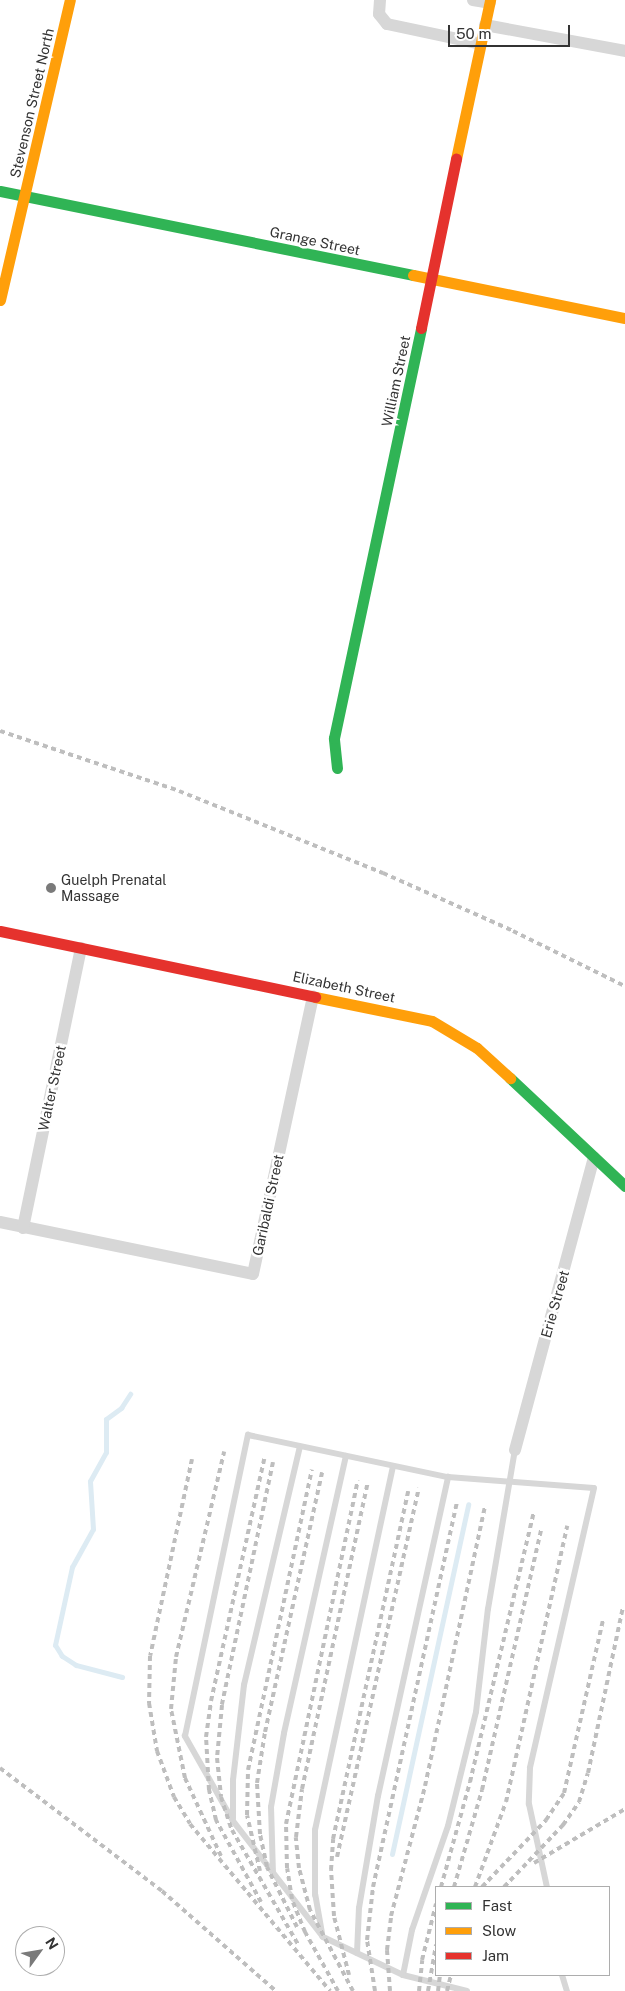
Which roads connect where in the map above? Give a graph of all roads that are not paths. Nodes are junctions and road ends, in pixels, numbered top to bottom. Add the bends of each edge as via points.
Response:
1 (70, 0) edge
2 (380, 0) edge
3 (473, 0) edge
4 (490, 2) edge
5 (485, 25) junction
6 (480, 44) junction
7 (625, 51) edge
8 (0, 191) edge
9 (24, 196) junction
10 (433, 281) junction
11 (0, 300) edge
12 (625, 318) edge
13 (337, 768) dead end
14 (0, 931) edge
15 (81, 948) junction
16 (313, 996) junction
17 (594, 1157) junction
18 (625, 1186) edge
19 (0, 1222) edge
20 (23, 1228) junction
21 (300, 1446) junction
22 (515, 1450) joint
23 (346, 1456) junction
24 (393, 1466) junction
25 (448, 1477) junction
26 (511, 1481) junction
27 (233, 1821) junction
28 (273, 1875) junction
29 (547, 1886) edge
30 (323, 1937) junction
31 (356, 1953) junction
32 (403, 1975) junction
33 (562, 1976) edge
34 (466, 1991) edge
35 (567, 1991) edge

1 - 9 street, Stevenson Street North
2 - 6 street via 379,14 387,24
3 - 4 street
4 - 5 street, William Street
5 - 6 street, William Street
5 - 7 street
6 - 10 street, William Street
8 - 9 street, Grange Street
9 - 10 street, Grange Street
9 - 11 street, Stevenson Street North
10 - 12 street, Grange Street
10 - 13 street, William Street via 334,738
14 - 15 street, Elizabeth Street
15 - 16 street, Elizabeth Street
15 - 20 street, Walter Street
16 - 17 street, Elizabeth Street via 432,1021 477,1048
16 - 20 street, Garibaldi Street via 253,1274
17 - 18 street, Elizabeth Street
17 - 22 street, Erie Street
19 - 20 street
21 - 23 lane
21 - 27 lane via 244,1685 232,1780
21 - 27 lane via 248,1435 185,1736
22 - 26 lane
23 - 24 lane
23 - 28 lane via 271,1807
24 - 25 lane
24 - 30 lane via 315,1830 315,1894
25 - 26 lane
25 - 31 lane via 378,1796 359,1908
26 - 29 lane via 594,1488 530,1768 529,1804
26 - 32 lane via 488,1609 476,1712 448,1826 412,1930
27 - 28 lane
28 - 30 lane
30 - 31 lane
31 - 32 lane
32 - 34 lane
33 - 35 lane

